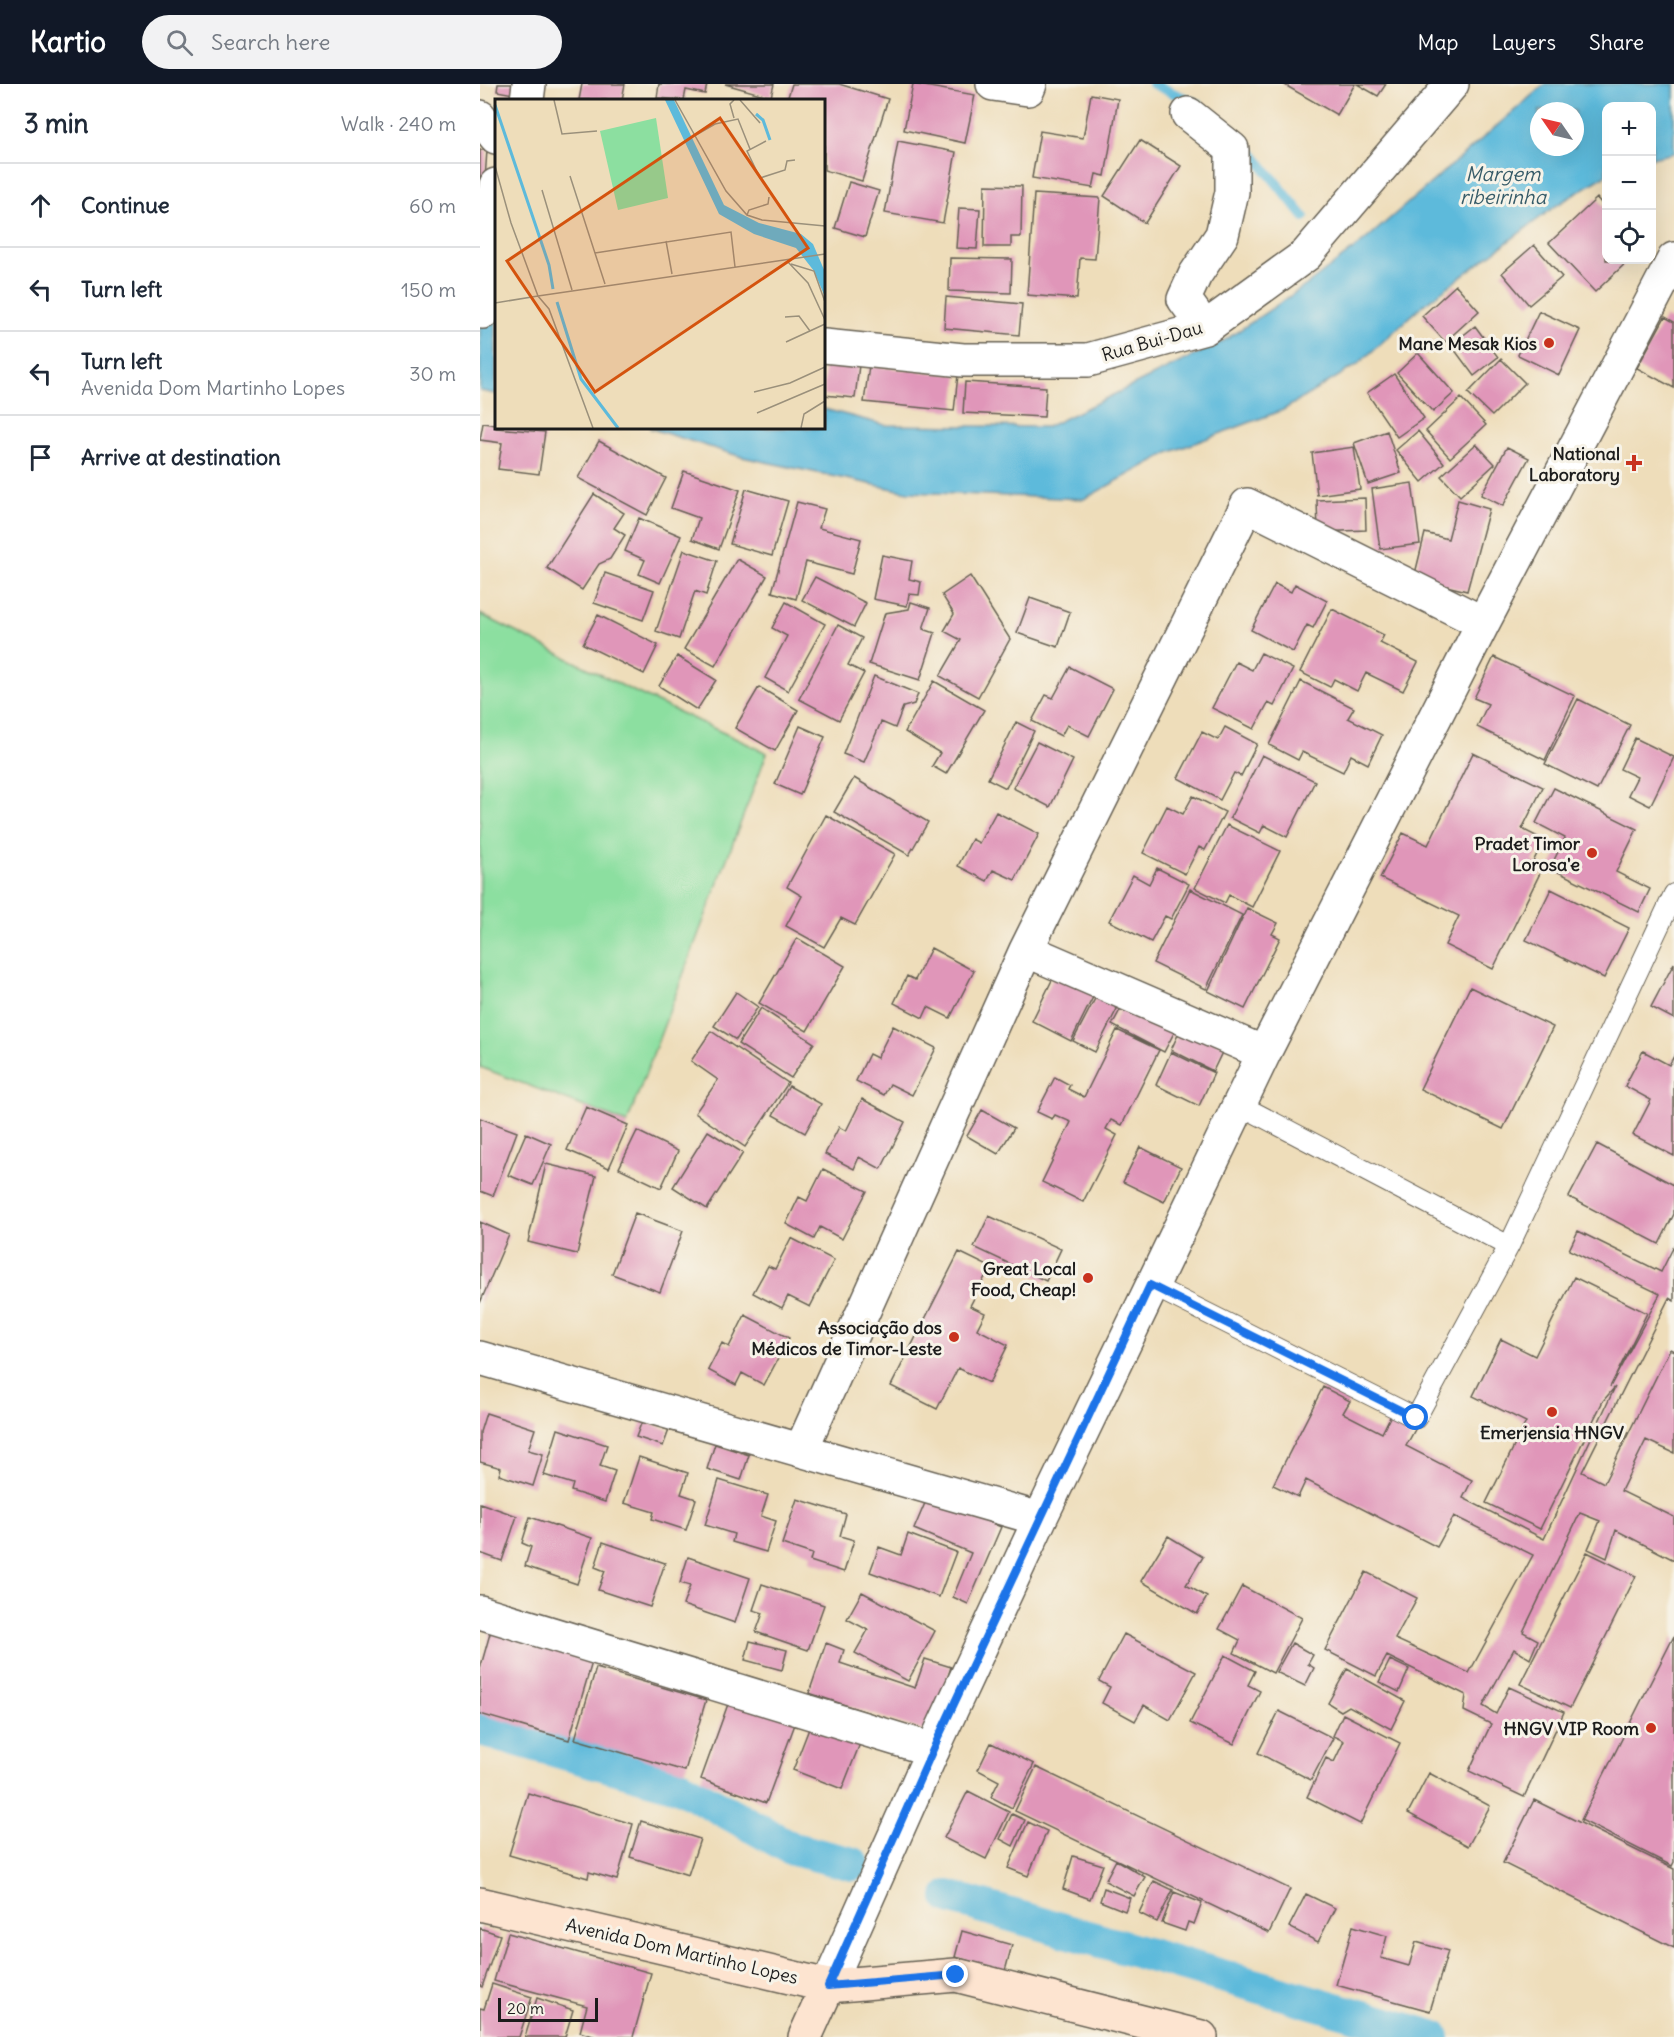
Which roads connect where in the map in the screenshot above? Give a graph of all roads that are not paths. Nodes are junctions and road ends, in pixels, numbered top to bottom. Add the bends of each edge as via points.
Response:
1 (529, 84) edge
2 (993, 84) edge
3 (1030, 84) edge
4 (1452, 84) edge
5 (527, 99) edge
6 (1188, 114) dead end
7 (480, 117) edge
8 (495, 136) edge
9 (495, 199) edge
10 (1672, 266) edge
11 (487, 313) edge
12 (1205, 328) junction
13 (825, 346) edge
14 (1483, 623) junction
15 (1674, 894) edge
16 (1026, 950) junction
17 (1264, 1053) junction
18 (1240, 1105) junction
19 (1509, 1246) junction
20 (1150, 1285) junction
21 (480, 1358) edge
22 (801, 1450) junction
23 (1040, 1519) junction
24 (480, 1612) edge
25 (933, 1750) junction
26 (480, 1904) edge
27 (828, 1986) junction
28 (806, 2037) edge
29 (1201, 2037) edge

1 - 5 street
2 - 3 street via 1028,89
4 - 12 street, Rua Bui-Dau via 1306,255
6 - 12 street via 1232,149 1232,192 1222,235 1195,274 1184,299
7 - 8 street
9 - 11 street
10 - 14 street
12 - 13 street, Rua Bui-Dau via 1088,360 963,360
14 - 16 street via 1247,505
14 - 17 street
15 - 19 lane
16 - 17 street
16 - 22 street
17 - 18 street
18 - 19 lane
18 - 20 street
19 - 20 lane via 1416,1418
20 - 23 street
21 - 22 street
22 - 23 street
23 - 25 street
24 - 25 street
25 - 27 street
26 - 27 main road, Avenida Dom Martinho Lopes
27 - 28 main road
27 - 29 main road, Avenida Dom Martinho Lopes via 956,1975

